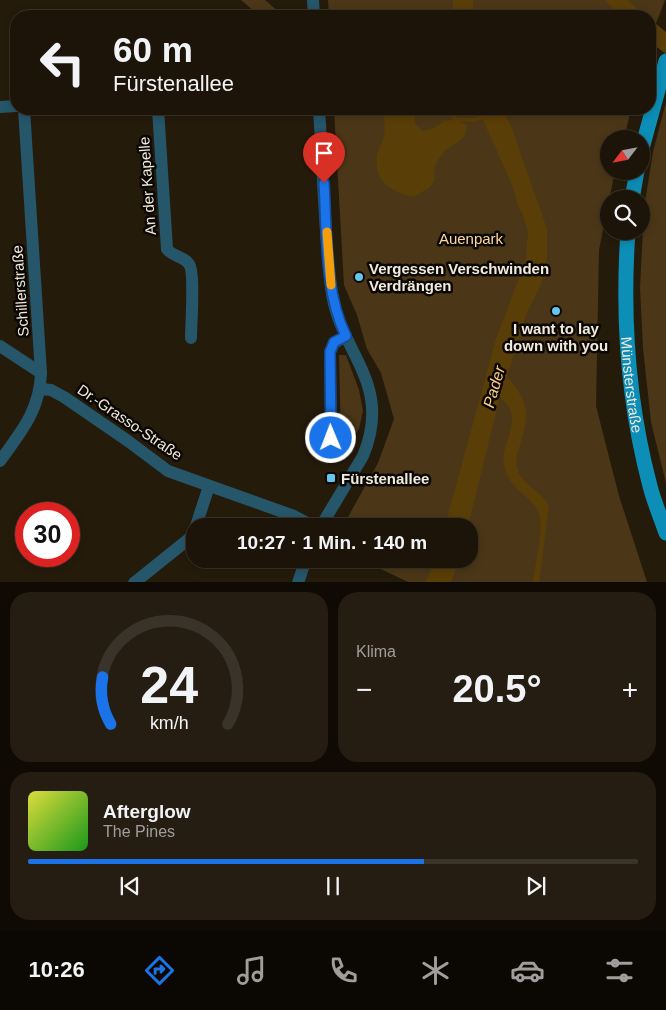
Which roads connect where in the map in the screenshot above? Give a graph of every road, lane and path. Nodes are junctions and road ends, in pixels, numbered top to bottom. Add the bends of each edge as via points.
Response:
1 (666, 60) edge
2 (656, 97) edge
3 (24, 115) edge
4 (158, 115) edge
5 (319, 115) edge
6 (651, 115) edge
7 (647, 130) edge
8 (627, 240) edge
9 (346, 336) junction
10 (191, 338) dead end
11 (0, 346) edge
12 (41, 373) junction
13 (41, 389) junction
14 (331, 438) dead end
15 (0, 461) edge
16 (209, 486) junction
17 (199, 518) edge
18 (296, 518) edge
19 (326, 518) edge
20 (666, 533) edge
21 (186, 541) edge
22 (303, 568) edge
23 (134, 582) edge
24 (298, 582) edge

1 - 2 main road
3 - 12 street, Schillerstraße
4 - 10 street, An der Kapelle via 168,249 171,254 185,259 192,269
5 - 9 street via 331,288 334,306
6 - 7 main road
8 - 20 main road, Münsterstraße via 626,315 631,393 650,487
9 - 14 street via 334,342 330,352
9 - 19 street via 366,376 372,407 372,432 363,456
11 - 12 street
12 - 13 street, Schillerstraße
13 - 15 street, Schillerstraße via 31,417
13 - 16 street, Dr.-Grasso-Straße via 64,397 168,470
16 - 17 street
16 - 18 street, Dr.-Grasso-Straße
21 - 23 street
22 - 24 street

